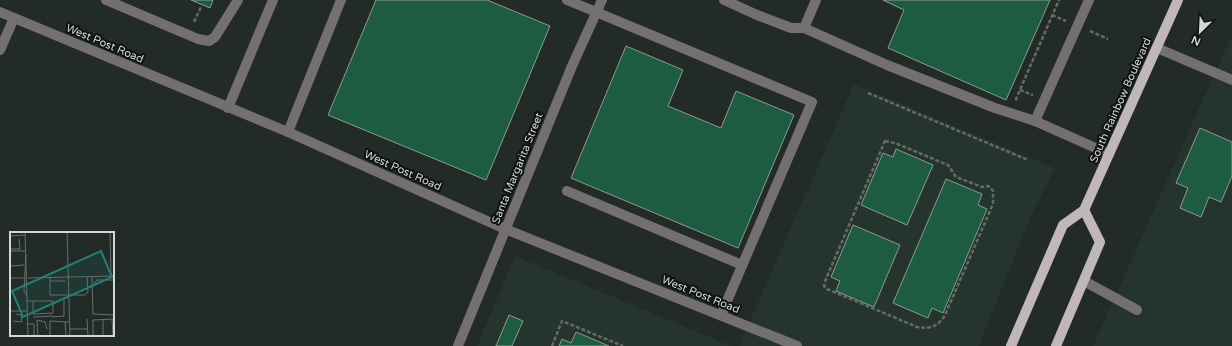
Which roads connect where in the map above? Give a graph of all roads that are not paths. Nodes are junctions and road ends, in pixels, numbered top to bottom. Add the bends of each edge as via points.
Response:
1 (106, 0) edge
2 (238, 0) edge
3 (341, 0) edge
4 (567, 0) edge
5 (602, 0) edge
6 (724, 0) edge
7 (816, 0) edge
8 (1089, 0) edge
9 (1178, 0) edge
10 (269, 1) edge
11 (0, 12) edge
12 (596, 13) junction
13 (14, 18) junction
14 (804, 28) junction
15 (1157, 48) junction
16 (0, 50) edge
17 (1232, 80) edge
18 (228, 108) junction
19 (1035, 121) junction
20 (288, 132) junction
21 (1109, 154) junction
22 (567, 191) dead end
23 (1084, 210) junction
24 (505, 229) junction
25 (742, 265) junction
26 (1084, 281) junction
27 (1137, 310) dead end
28 (721, 315) junction
29 (458, 346) edge
30 (797, 346) edge
31 (1011, 346) edge
32 (1056, 346) edge

1 - 2 street via 198,39 209,41 216,38
3 - 20 street
4 - 12 street
5 - 12 street, Santa Margarita Street
6 - 14 street via 791,28
7 - 14 street
8 - 19 street
9 - 15 main road, South Rainbow Boulevard
10 - 18 street
11 - 13 street, West Post Road
12 - 24 street, Santa Margarita Street
12 - 25 street via 812,102
13 - 16 street
13 - 18 street, West Post Road
14 - 19 street via 902,71
15 - 17 street
15 - 21 main road, South Rainbow Boulevard
18 - 20 street, West Post Road
19 - 21 street
20 - 24 street, West Post Road
21 - 23 main road, South Rainbow Boulevard
22 - 25 street
23 - 26 main road via 1100,242
23 - 31 main road, South Rainbow Boulevard via 1063,226
24 - 28 street, West Post Road
24 - 29 street, Santa Margarita Street
25 - 28 street
26 - 27 street
26 - 32 main road
28 - 30 street, West Post Road

